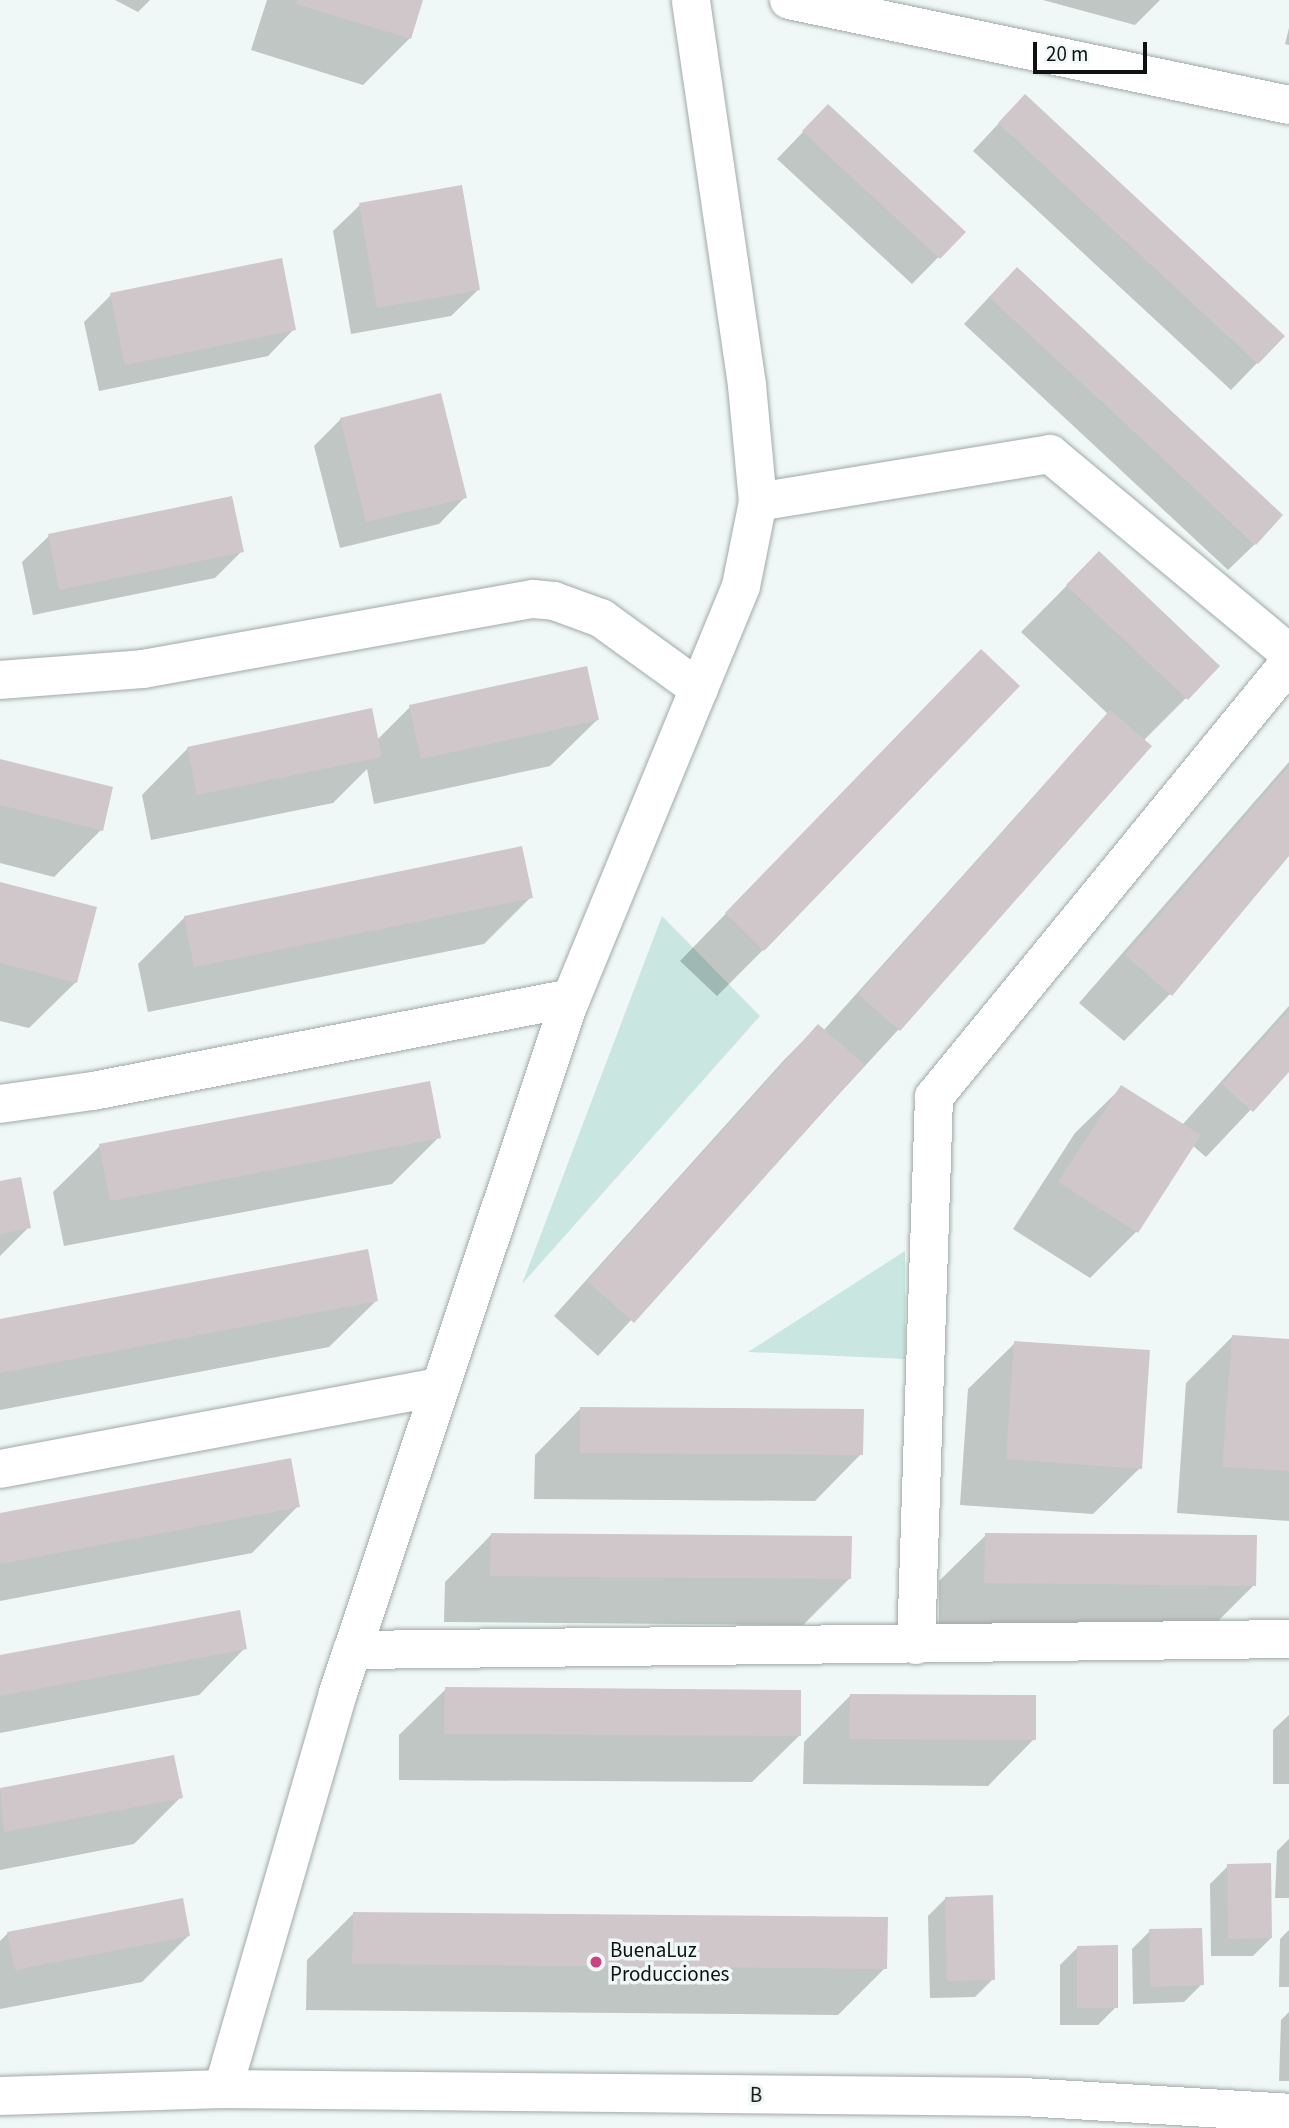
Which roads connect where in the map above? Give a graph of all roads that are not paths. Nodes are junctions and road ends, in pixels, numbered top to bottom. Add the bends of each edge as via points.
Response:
1 (691, 0) edge
2 (789, 0) edge
3 (1289, 105) edge
4 (758, 502) junction
5 (1289, 653) edge
6 (1289, 663) edge
7 (0, 680) edge
8 (699, 689) junction
9 (571, 998) junction
10 (0, 1104) edge
11 (440, 1387) junction
12 (0, 1469) edge
13 (1289, 1639) edge
14 (916, 1645) junction
15 (352, 1650) junction
16 (223, 2089) junction
17 (0, 2096) edge
18 (1289, 2113) edge

1 - 4 street via 747,385
2 - 3 street
4 - 5 street via 1049,454
4 - 8 street via 741,586
6 - 14 street via 934,1097
7 - 8 street via 143,668 533,598 563,603 601,618
8 - 9 street
9 - 10 street via 69,1096
9 - 11 street
11 - 12 street
11 - 15 street
13 - 14 street
14 - 15 street
15 - 16 street
16 - 17 street, B
16 - 18 street, B via 1023,2097

